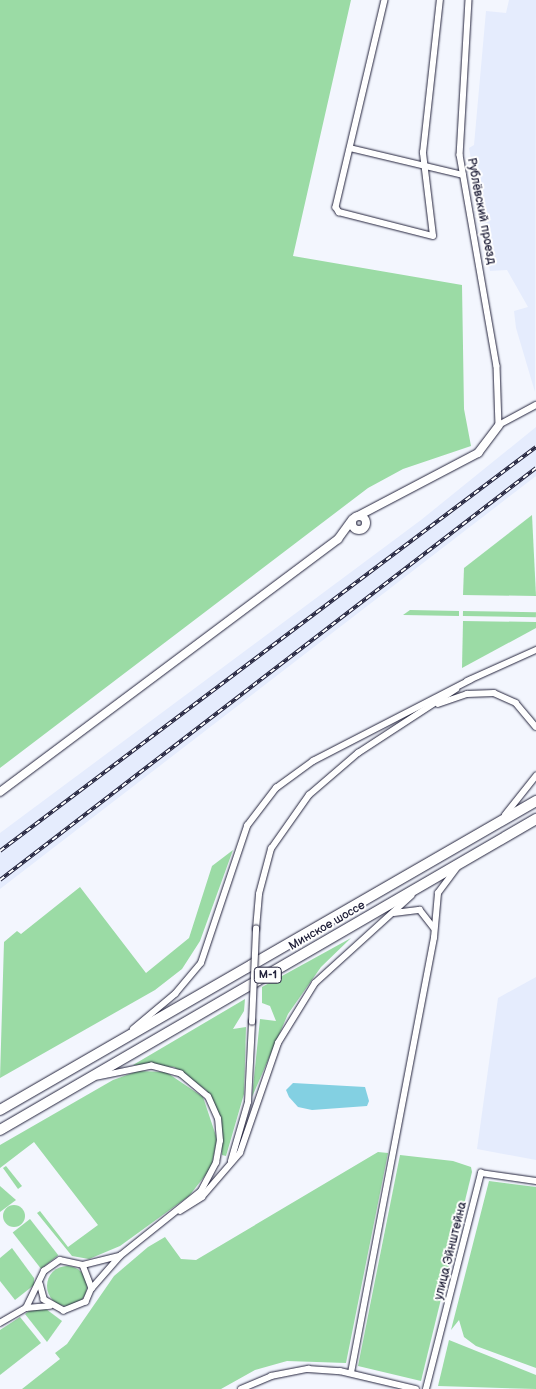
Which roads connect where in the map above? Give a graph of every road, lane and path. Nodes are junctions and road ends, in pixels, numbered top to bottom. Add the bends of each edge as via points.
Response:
1 (385, 0) edge
2 (440, 0) edge
3 (468, 0) edge
4 (350, 148) junction
5 (425, 168) junction
6 (463, 175) junction
7 (536, 404) edge
8 (499, 425) junction
9 (382, 506) junction
10 (355, 518) junction
11 (363, 528) junction
12 (338, 539) junction
13 (536, 650) edge
14 (470, 680) junction
15 (429, 708) junction
16 (536, 727) edge
17 (536, 776) edge
18 (0, 792) edge
19 (536, 801) edge
20 (536, 819) edge
21 (494, 826) junction
22 (465, 861) junction
23 (424, 884) junction
24 (388, 917) junction
25 (434, 928) junction
26 (107, 1048) junction
27 (86, 1080) junction
28 (0, 1110) edge
29 (0, 1130) edge
30 (228, 1168) junction
31 (536, 1181) edge
32 (180, 1211) junction
33 (120, 1256) junction
34 (83, 1265) junction
35 (40, 1285) junction
36 (92, 1288) junction
37 (50, 1306) junction
38 (26, 1308) junction
39 (0, 1323) edge
40 (351, 1373) junction
41 (241, 1389) edge
42 (416, 1389) edge
43 (426, 1389) edge

1 - 4 street
2 - 5 street via 423,153
3 - 6 street, Рублёвский проезд via 460,140
4 - 5 street
4 - 5 street via 339,212 433,236
5 - 6 street
6 - 8 street, Рублёвский проезд via 498,366
7 - 8 street
8 - 9 street via 478,453
9 - 10 street
9 - 11 street
10 - 11 street via 365,519
10 - 11 street via 353,528
10 - 12 street
11 - 12 street
12 - 18 street
13 - 14 street
14 - 15 street
14 - 26 street via 313,761 276,788 247,826 201,963 175,994
15 - 16 street via 467,694 494,694 516,703
15 - 30 street, bridge via 358,752 308,795 271,849 259,894 248,1102
17 - 21 street
19 - 21 highway, Минское шоссе / М-1
20 - 22 highway, Минское шоссе / М-1
21 - 26 highway, Минское шоссе / М-1
22 - 23 highway, Минское шоссе / М-1
22 - 25 street via 442,883
23 - 24 street
23 - 27 highway, Минское шоссе / М-1
24 - 25 street via 409,908 420,910
24 - 30 street via 332,964 293,1015 278,1042 244,1143
25 - 40 street
26 - 28 highway, Минское шоссе / М-1
27 - 29 highway, Минское шоссе / М-1
27 - 32 street via 139,1067 162,1067 191,1080 208,1097 218,1119 219,1150 207,1182
30 - 32 street via 202,1197
31 - 43 street, улица Эйнштейна via 481,1173
32 - 33 street
33 - 34 street
33 - 36 street
34 - 35 street via 66,1259 54,1262 44,1271
34 - 36 street
35 - 37 street
35 - 38 street
36 - 37 street via 80,1308 64,1311
37 - 38 street
38 - 39 street
40 - 41 street via 299,1369
40 - 42 street

